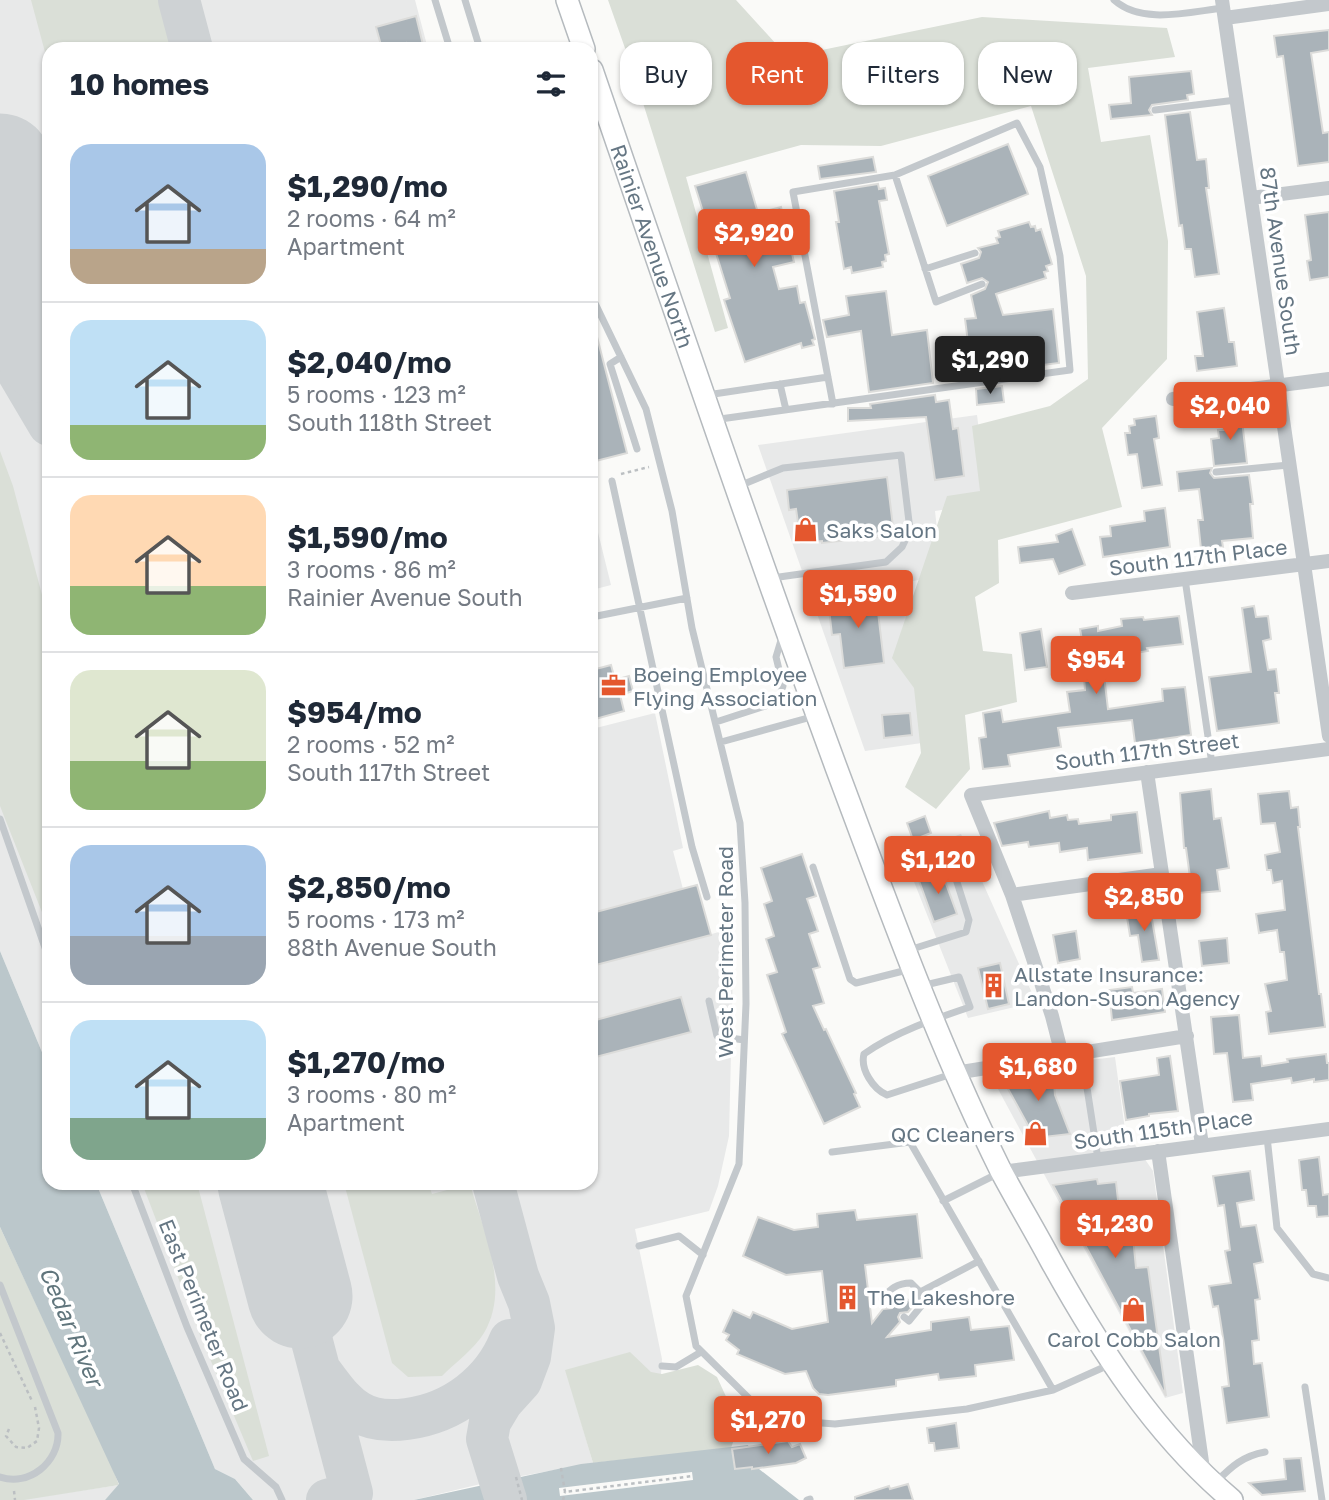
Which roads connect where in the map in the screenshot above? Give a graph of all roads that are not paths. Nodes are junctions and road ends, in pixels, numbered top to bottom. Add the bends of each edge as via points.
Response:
1 (436, 0) edge
2 (465, 0) edge
3 (567, 0) edge
4 (1114, 0) edge
5 (1329, 4) edge
6 (1223, 9) edge
7 (448, 42) edge
8 (478, 42) edge
9 (582, 42) edge
10 (598, 87) edge
11 (1237, 100) junction
12 (1155, 110) dead end
13 (895, 175) junction
14 (1329, 188) edge
15 (1251, 198) junction
16 (975, 253) dead end
17 (925, 269) junction
18 (982, 284) dead end
19 (598, 309) edge
20 (621, 357) junction
21 (828, 377) junction
22 (1329, 379) edge
23 (780, 384) junction
24 (1278, 385) junction
25 (704, 396) junction
26 (1173, 399) dead end
27 (833, 404) junction
28 (786, 410) junction
29 (713, 420) junction
30 (637, 449) dead end
31 (1289, 465) junction
32 (1216, 472) dead end
33 (612, 481) dead end
34 (735, 488) junction
35 (1329, 561) edge
36 (1304, 565) junction
37 (768, 578) junction
38 (1185, 579) junction
39 (1072, 593) dead end
40 (687, 598) junction
41 (641, 607) junction
42 (598, 616) edge
43 (786, 627) junction
44 (809, 692) junction
45 (777, 702) junction
46 (817, 715) junction
47 (716, 722) junction
48 (1329, 736) edge
49 (721, 742) junction
50 (1329, 749) edge
51 (1212, 764) junction
52 (1147, 772) junction
53 (0, 819) edge
54 (813, 867) dead end
55 (1163, 874) junction
56 (877, 877) junction
57 (1012, 895) junction
58 (707, 897) dead end
59 (42, 939) edge
60 (912, 969) junction
61 (709, 1001) dead end
62 (933, 1019) junction
63 (1187, 1037) junction
64 (744, 1040) junction
65 (1069, 1054) junction
66 (955, 1073) junction
67 (1329, 1129) edge
68 (1267, 1136) junction
69 (1202, 1145) junction
70 (1158, 1151) junction
71 (832, 1152) dead end
72 (1098, 1159) junction
73 (1002, 1172) junction
74 (135, 1190) edge
75 (943, 1201) junction
76 (639, 1246) dead end
77 (703, 1255) junction
78 (979, 1261) junction
79 (1329, 1278) edge
80 (0, 1285) edge
81 (920, 1292) junction
82 (887, 1304) dead end
83 (904, 1317) dead end
84 (701, 1352) junction
85 (1112, 1363) junction
86 (662, 1366) dead end
87 (1305, 1387) dead end
88 (1053, 1390) junction
89 (1265, 1452) dead end
90 (0, 1477) edge
91 (1209, 1481) junction
92 (282, 1500) edge
93 (1232, 1500) edge
94 (1322, 1500) edge

1 - 7 lane
2 - 8 lane
3 - 9 main road
4 - 6 lane via 1136,14
5 - 6 street
6 - 11 street, 87th Avenue South
10 - 25 main road, Rainier Avenue North
11 - 12 lane
11 - 15 street, 87th Avenue South
13 - 17 lane
13 - 21 lane via 793,192
13 - 27 lane via 1017,123 1040,167 1060,256 1070,370
14 - 15 street
15 - 24 street, 87th Avenue South
16 - 17 lane
17 - 18 lane via 936,302
19 - 20 lane, West Perimeter Road
20 - 30 lane via 610,363
20 - 40 lane, West Perimeter Road via 646,409 673,511
21 - 23 lane
21 - 27 lane
22 - 24 street
23 - 25 lane
23 - 28 lane
24 - 26 street
24 - 31 street, 87th Avenue South
25 - 29 main road, Rainier Avenue North
27 - 28 lane
28 - 29 lane
29 - 34 main road, Rainier Avenue North
31 - 32 lane
31 - 36 street, 87th Avenue South
33 - 41 lane
34 - 37 main road, Rainier Avenue North
34 - 37 lane via 783,468 901,455 910,530 902,547 886,562
35 - 36 street, South 117th Place
36 - 38 street, South 117th Place
36 - 48 street, 87th Avenue South
37 - 43 main road, Rainier Avenue North
38 - 39 street, South 117th Place
38 - 51 lane
40 - 41 lane
40 - 47 lane, West Perimeter Road
41 - 42 lane
41 - 58 lane via 692,847
43 - 44 main road, Rainier Avenue North
43 - 45 lane via 776,657 783,686
44 - 45 lane
44 - 46 main road, Rainier Avenue North
45 - 47 lane
46 - 49 lane
46 - 56 main road, Rainier Avenue North
47 - 49 lane, West Perimeter Road
49 - 64 lane, West Perimeter Road via 740,823 745,903
50 - 51 street, South 117th Street
51 - 52 street, South 117th Street
52 - 55 street
52 - 57 street, South 117th Street via 971,794
53 - 59 lane
54 - 60 lane via 850,979 856,983
55 - 57 street
55 - 63 street
56 - 60 main road, Rainier Avenue North
56 - 60 lane via 936,852 950,860 969,920 966,932
57 - 65 street
60 - 62 main road, Rainier Avenue North
60 - 62 lane via 959,977 970,1007
61 - 64 lane via 717,1036
62 - 66 main road, Rainier Avenue North
62 - 66 lane via 864,1054 862,1061 877,1091 887,1095
63 - 65 street
63 - 69 street
64 - 77 lane, West Perimeter Road via 739,1164
65 - 66 street
65 - 72 lane via 1085,1075
66 - 73 main road, Rainier Avenue North
67 - 68 street, South 115th Place
68 - 69 street, South 115th Place
68 - 79 lane via 1277,1228 1313,1275
69 - 70 street, South 115th Place
70 - 72 street, South 115th Place
70 - 91 street
71 - 75 lane via 911,1142
72 - 73 street, South 115th Place
73 - 75 lane
73 - 85 main road, Rainier Avenue North
74 - 92 lane, East Perimeter Road via 244,1459 276,1487
75 - 78 lane
76 - 77 lane via 679,1236
77 - 84 lane, West Perimeter Road via 687,1296
78 - 81 lane
78 - 88 lane
80 - 90 lane via 59,1441 50,1461 33,1474 13,1480
81 - 82 lane via 911,1283 901,1283 882,1299
81 - 83 lane via 922,1305 909,1321
84 - 86 lane via 676,1367
84 - 88 lane, West Perimeter Road via 770,1419 835,1424 967,1409
85 - 88 lane
85 - 91 main road, Rainier Avenue North via 1163,1433
87 - 94 lane
89 - 91 lane via 1240,1459
91 - 93 main road, Rainier Avenue North

